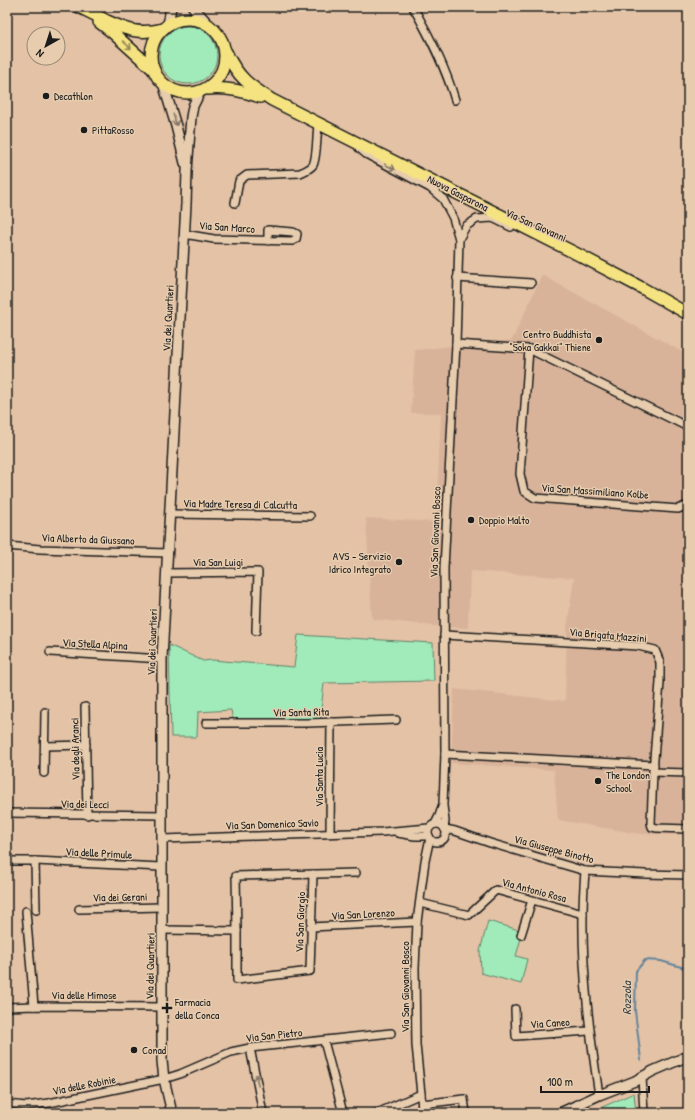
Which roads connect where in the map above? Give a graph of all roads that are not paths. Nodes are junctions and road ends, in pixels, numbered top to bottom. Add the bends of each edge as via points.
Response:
1 (171, 7) edge
2 (193, 7) edge
3 (413, 7) edge
4 (83, 9) edge
5 (165, 27) junction
6 (211, 27) junction
7 (226, 52) junction
8 (154, 70) junction
9 (163, 83) junction
10 (204, 90) junction
11 (272, 100) junction
12 (455, 100) dead end
13 (318, 123) junction
14 (346, 137) junction
15 (187, 171) junction
16 (235, 204) dead end
17 (184, 234) junction
18 (459, 239) junction
19 (268, 241) dead end
20 (579, 255) junction
21 (457, 278) junction
22 (531, 283) dead end
23 (642, 288) junction
24 (688, 305) edge
25 (688, 314) edge
26 (456, 344) junction
27 (529, 349) junction
28 (688, 427) edge
29 (688, 505) edge
30 (170, 514) junction
31 (310, 516) dead end
32 (7, 546) edge
33 (167, 553) junction
34 (167, 573) junction
35 (256, 631) dead end
36 (444, 635) junction
37 (50, 652) dead end
38 (162, 659) junction
39 (85, 707) dead end
40 (45, 712) dead end
41 (396, 720) dead end
42 (331, 722) junction
43 (206, 723) dead end
44 (86, 745) junction
45 (45, 746) junction
46 (445, 754) junction
47 (653, 768) junction
48 (44, 773) dead end
49 (688, 773) edge
50 (443, 804) junction
51 (7, 813) edge
52 (86, 815) junction
53 (162, 815) junction
54 (432, 826) junction
55 (444, 828) junction
56 (688, 829) edge
57 (382, 832) junction
58 (330, 833) junction
59 (464, 835) junction
60 (429, 837) junction
61 (162, 839) junction
62 (442, 839) junction
63 (7, 861) edge
64 (35, 861) junction
65 (425, 862) junction
66 (161, 867) junction
67 (585, 871) junction
68 (356, 873) dead end
69 (313, 874) junction
70 (688, 875) edge
71 (532, 900) junction
72 (420, 902) junction
73 (162, 907) junction
74 (79, 908) dead end
75 (36, 910) dead end
76 (26, 911) dead end
77 (582, 914) junction
78 (417, 922) junction
79 (310, 927) junction
80 (162, 930) junction
81 (237, 931) junction
82 (521, 935) dead end
83 (34, 1006) junction
84 (7, 1007) edge
85 (161, 1007) junction
86 (515, 1009) dead end
87 (589, 1031) junction
88 (392, 1034) dead end
89 (324, 1041) junction
90 (250, 1048) junction
91 (688, 1056) edge
92 (642, 1077) junction
93 (164, 1079) junction
94 (421, 1094) junction
95 (599, 1095) junction
96 (7, 1104) edge
97 (422, 1104) junction
98 (172, 1113) edge
99 (263, 1113) edge
100 (343, 1113) edge
101 (377, 1113) edge
102 (422, 1113) edge
103 (466, 1113) edge
104 (560, 1113) edge
105 (644, 1113) edge

1 - 5 street
2 - 6 street
3 - 12 street via 449,78
4 - 5 main road, Nuova Gasparona via 134,31 152,32
4 -> 8 main road, Nuova Gasparona via 113,32
5 - 6 main road, Nuova Gasparona via 182,19 190,19 205,22
5 - 8 main road, Nuova Gasparona via 152,48
6 - 7 main road, Nuova Gasparona via 223,42
7 - 10 main road via 222,73
7 - 11 main road, Nuova Gasparona via 245,82
8 - 9 main road, Nuova Gasparona
9 - 10 main road, Nuova Gasparona via 184,94
9 -> 15 street, Via dei Quartieri
10 - 11 main road, Nuova Gasparona via 237,90
10 - 15 street, Via dei Quartieri via 192,111
11 - 13 main road, Nuova Gasparona
13 - 14 main road, Nuova Gasparona
13 - 16 street via 315,161 311,167 300,173 247,175 238,181
14 -> 18 street via 366,154 430,188 443,199 454,218
14 - 20 main road, Nuova Gasparona
15 - 17 street, Via dei Quartieri
17 - 19 street, Via San Marco via 214,239
17 - 30 street, Via dei Quartieri
18 - 20 street, Via San Giovanni via 466,226 477,219 493,218 552,247
18 - 21 street, Via San Giovanni Bosco
20 - 23 main road, Nuova Gasparona
21 - 22 street
21 - 26 street, Via San Giovanni Bosco
23 - 24 main road, Nuova Gasparona
23 - 25 main road, Nuova Gasparona
26 - 27 street
26 - 36 street, Via San Giovanni Bosco via 445,553
27 - 28 street
27 - 29 street, Via San Massimiliano Kolbe via 520,474 524,491 535,498 678,509
30 - 31 street, Via Madre Teresa di Calcutta
30 - 33 street, Via dei Quartieri
32 - 33 street, Via Alberto da Giussano
33 - 34 street, Via dei Quartieri
34 - 35 street, Via San Luigi via 258,572
34 - 38 street, Via dei Quartieri
36 - 46 street, Via San Giovanni Bosco
36 - 47 street, Via Brigata Mazzini via 638,646 655,650 660,662 660,682
37 - 38 street, Via Stella Alpina
38 - 53 street, Via dei Quartieri
39 - 44 street, Via degli Aranci
40 - 45 street
41 - 42 street, Via Santa Rita
42 - 43 street, Via Santa Rita
42 - 58 street, Via Santa Lucia
44 - 45 street
44 - 52 street, Via degli Aranci
45 - 48 street
46 - 47 street
46 - 50 street, Via San Giovanni Bosco
47 - 49 street
47 - 56 street, Via Brigata Mazzini via 652,827
50 - 54 street, Via San Giovanni Bosco
50 - 55 street
51 - 52 street, Via dei Lecci
52 - 53 street, Via dei Lecci
53 - 61 street, Via dei Quartieri
54 - 55 street via 440,825
54 - 57 street, Via San Domenico Savio
54 - 60 street
55 - 59 street, Via Giuseppe Binotto
55 - 62 street
57 - 58 street, Via San Domenico Savio
57 - 60 street, Via San Domenico Savio
58 - 61 street, Via San Domenico Savio
59 - 62 street, Via Giuseppe Binotto
59 - 67 street, Via Giuseppe Binotto
60 - 62 street via 434,841
60 - 65 street, Via San Giovanni Bosco
61 - 66 street, Via dei Quartieri
62 - 65 street, Via San Giovanni Bosco
63 - 64 street, Via delle Primule
64 - 66 street, Via delle Primule
64 - 75 street
65 - 72 street, Via San Giovanni Bosco
66 - 73 street, Via dei Quartieri
67 - 70 street, Via Giuseppe Binotto
67 - 77 street
68 - 69 street
69 - 79 street, Via San Giorgio
69 - 81 street via 236,876
71 - 72 street, Via Antonio Rosa via 496,890 470,916
71 - 77 street, Via Antonio Rosa
71 - 82 street
72 - 78 street, Via San Giovanni Bosco
73 - 74 street, Via dei Gerani
73 - 80 street, Via dei Quartieri
76 - 83 street
77 - 87 street
78 - 79 street, Via San Lorenzo
78 - 94 street, Via San Giovanni Bosco via 416,1045
79 - 81 street, Via San Giorgio via 310,971 237,980
80 - 81 street
80 - 85 street, Via dei Quartieri
83 - 84 street, Via delle Mimose
83 - 85 street, Via delle Mimose
85 - 93 street, Via dei Quartieri
86 - 87 street, Via Caneo via 516,1036
87 - 95 street
88 - 89 street, Via San Pietro
89 - 90 street, Via San Pietro
89 - 100 street
90 - 93 street, Via San Pietro via 231,1052
99 -> 90 street
91 - 92 street
92 - 95 street
92 - 105 street
93 - 96 street, Via delle Robinie via 49,1104
93 - 98 street, Via dei Quartieri
94 - 97 street, Via San Giovanni Bosco
94 - 101 street
95 - 104 street
97 - 102 street, Via San Giovanni Bosco
97 - 103 street via 464,1099

